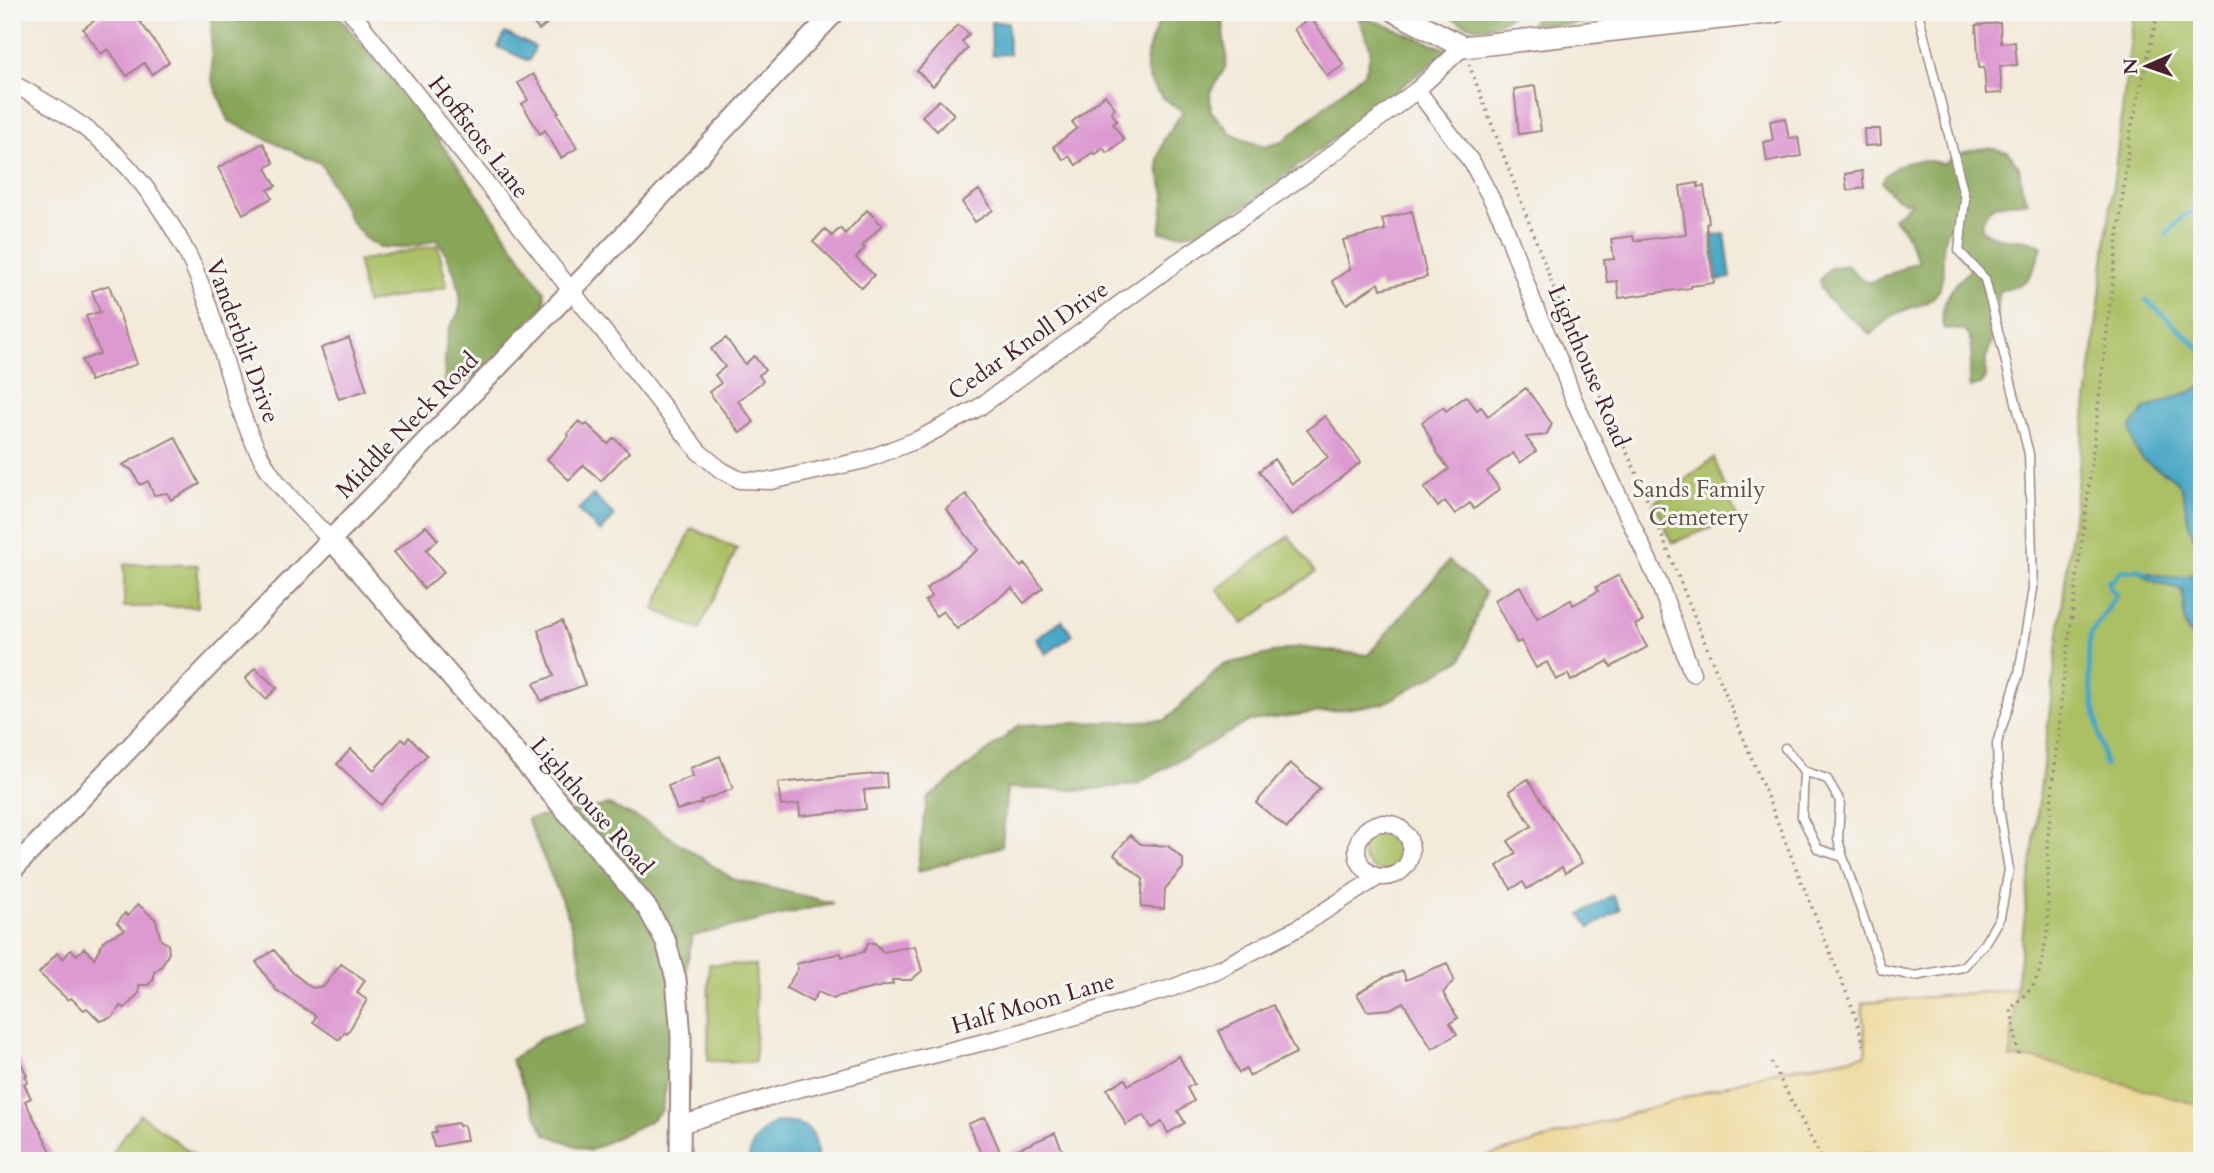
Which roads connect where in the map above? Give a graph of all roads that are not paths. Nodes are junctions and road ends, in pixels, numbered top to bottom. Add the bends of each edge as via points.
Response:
1 (351, 12) edge
2 (835, 12) edge
3 (1396, 12) edge
4 (1775, 12) edge
5 (1918, 12) edge
6 (1463, 47) junction
7 (12, 83) edge
8 (1417, 90) junction
9 (571, 291) junction
10 (331, 540) junction
11 (1692, 673) dead end
12 (1785, 748) dead end
13 (1804, 771) junction
14 (1843, 857) junction
15 (12, 870) edge
16 (1378, 877) dead end
17 (680, 1125) junction
18 (680, 1161) edge

1 - 9 street, Hoffstots Lane
2 - 9 street, Middle Neck Road
3 - 6 main road
4 - 6 main road
5 - 14 lane via 1965,199 1959,251 1985,279 2029,454 2033,589 2019,673 1997,743 1999,808 2009,870 2000,917 1963,967 1915,976 1881,969
6 - 8 street, Cedar Knoll Drive
7 - 10 street, Vanderbilt Drive via 88,130 125,164 161,211 188,255 207,301 245,421 263,460 288,496
8 - 9 street, Cedar Knoll Drive via 978,408 917,440 865,460 771,481 740,480 720,470 699,452
8 - 11 street, Lighthouse Road via 1473,164 1502,219 1573,398 1659,583
9 - 10 street, Middle Neck Road
10 - 15 street, Middle Neck Road
10 - 17 street, Lighthouse Road via 648,909 666,942 676,979
12 - 13 lane
13 - 14 lane via 1828,779 1840,802 1838,839
13 - 14 lane via 1802,817 1818,849
16 - 17 street, Half Moon Lane via 1298,928 1175,987
17 - 18 street, Lighthouse Road

